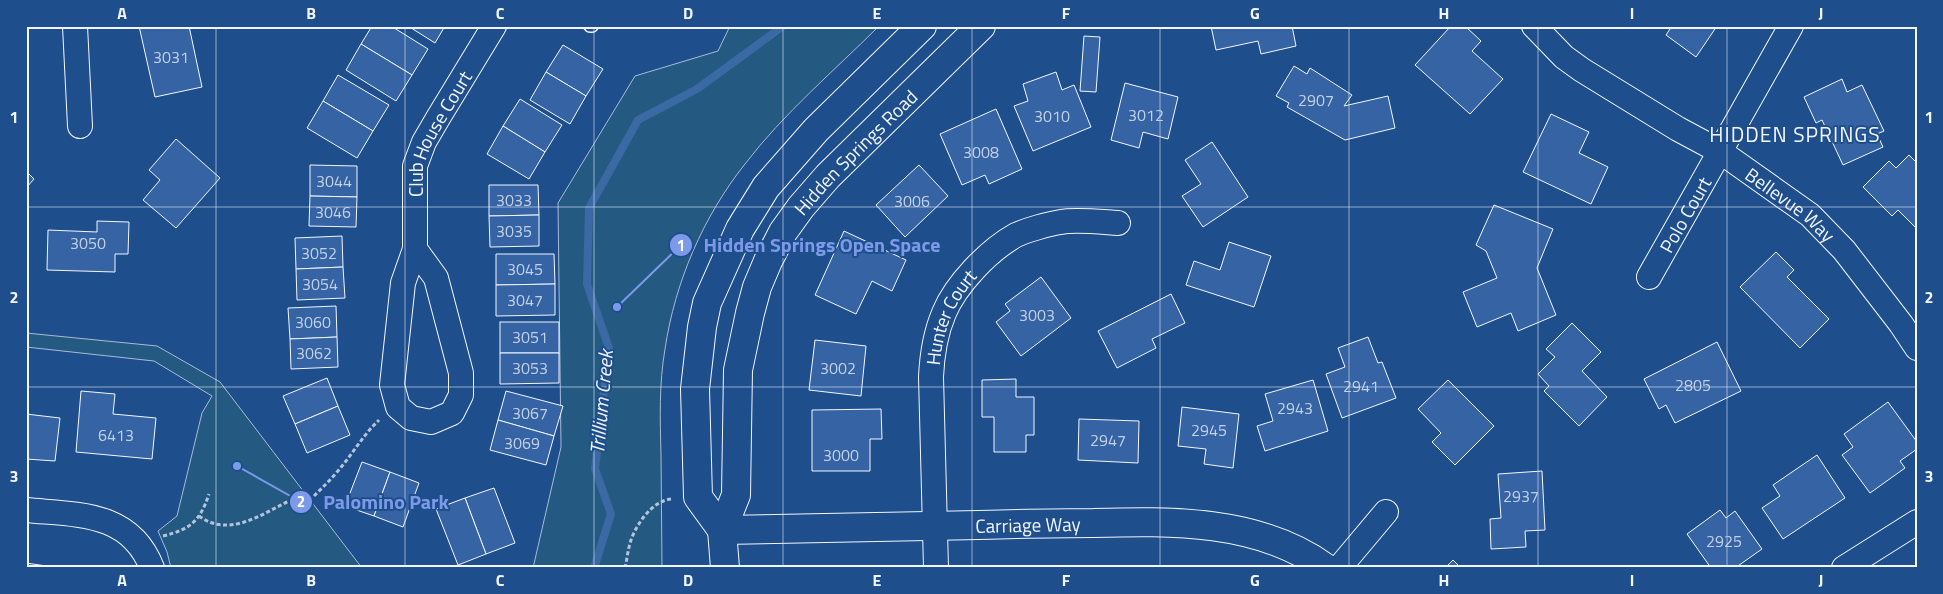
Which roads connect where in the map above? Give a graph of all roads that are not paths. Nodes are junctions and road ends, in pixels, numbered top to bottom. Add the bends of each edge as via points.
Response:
1 (74, 26) edge
2 (494, 26) edge
3 (922, 26) edge
4 (981, 26) edge
5 (1534, 26) edge
6 (1790, 26) edge
7 (80, 126) dead end
8 (1721, 152) junction
9 (1118, 223) dead end
10 (415, 249) junction
11 (1649, 278) dead end
12 (1917, 348) edge
13 (26, 510) edge
14 (1386, 512) dead end
15 (1917, 522) edge
16 (935, 526) junction
17 (722, 530) junction
18 (152, 568) edge
19 (725, 568) edge
20 (936, 568) edge
21 (1326, 568) edge
22 (1339, 568) edge
23 (1844, 568) edge

1 - 7 street
2 - 10 street, Club House Court via 426,139 415,166
3 - 17 main road via 851,95 766,187 740,229 707,303 695,390 698,497
4 - 17 main road, Hidden Springs Road via 828,176 801,207 768,261 750,312 738,370 736,495
5 - 8 street, Bellevue Way via 1564,57 1582,70
6 - 8 street, Polo Court
8 - 11 street, Polo Court
8 - 12 street, Bellevue Way via 1810,214 1844,250
9 - 16 street, Hunter Court via 1062,222 1017,235 989,255 954,295 944,312 932,352
10 - 10 street, Club House Court via 436,278 460,370 461,395 452,413 431,422 411,418 398,407 392,385 404,274
13 - 18 street via 96,518 124,529 138,542
14 - 22 street
15 - 23 street
16 - 17 main road, Carriage Way
16 - 20 street, Hunter Court
16 - 21 main road, Carriage Way via 1165,522 1210,526 1273,540
17 - 19 main road, Hidden Springs Road

